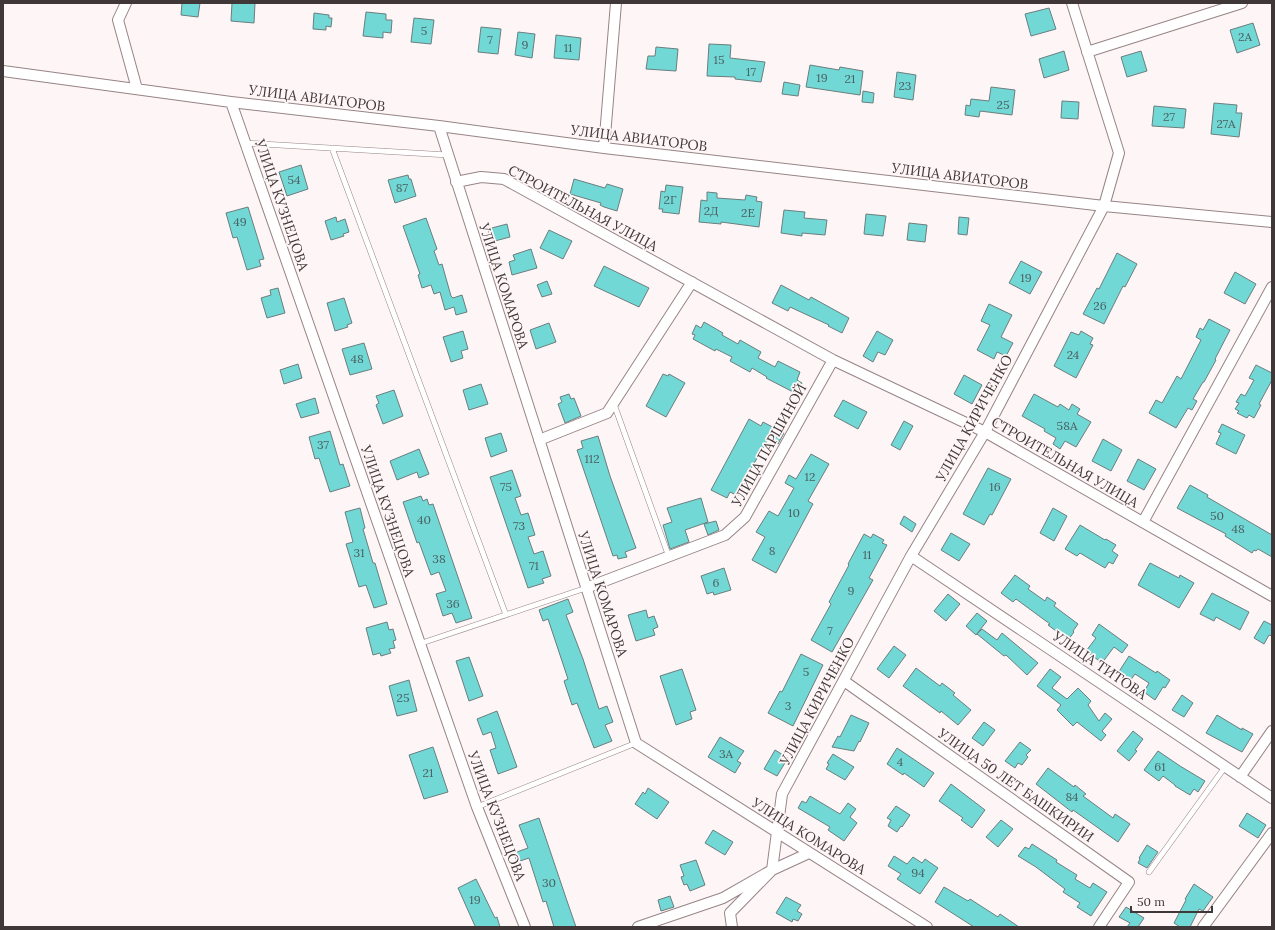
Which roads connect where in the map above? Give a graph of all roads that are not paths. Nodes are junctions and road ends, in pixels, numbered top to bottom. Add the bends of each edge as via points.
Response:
1 (126, 3) edge
2 (616, 3) edge
3 (1072, 3) edge
4 (1242, 3) edge
5 (1087, 52) junction
6 (3, 71) edge
7 (137, 89) junction
8 (231, 102) junction
9 (439, 126) junction
10 (245, 143) junction
11 (332, 148) junction
12 (604, 148) junction
13 (448, 155) junction
14 (456, 182) junction
15 (1104, 206) junction
16 (1272, 222) edge
17 (692, 282) junction
18 (1272, 287) edge
19 (833, 360) junction
20 (614, 403) junction
21 (985, 432) junction
22 (539, 440) junction
23 (1143, 522) junction
24 (912, 556) junction
25 (668, 557) junction
26 (586, 588) junction
27 (1272, 596) edge
28 (506, 615) junction
29 (419, 644) junction
30 (844, 681) junction
31 (1272, 731) edge
32 (636, 743) junction
33 (1226, 767) junction
34 (1240, 777) junction
35 (1272, 798) edge
36 (476, 807) junction
37 (778, 833) junction
38 (1272, 833) edge
39 (809, 853) junction
40 (772, 870) junction
41 (1149, 872) dead end
42 (525, 927) edge
43 (638, 927) edge
44 (732, 927) edge
45 (927, 927) edge
46 (1099, 927) edge
47 (1203, 927) edge

1 - 7 street via 118,20
2 - 12 street
3 - 5 street, УЛИЦА КИРИЧЕНКО
4 - 5 street
5 - 15 street, УЛИЦА КИРИЧЕНКО via 1119,153
6 - 7 street, УЛИЦА АВИАТОРОВ
7 - 8 street, УЛИЦА АВИАТОРОВ
8 - 9 street, УЛИЦА АВИАТОРОВ
8 - 10 street, УЛИЦА КУЗНЕЦОВА
9 - 12 street, УЛИЦА АВИАТОРОВ
9 - 13 street, УЛИЦА КОМАРОВА
10 - 11 lane
10 - 29 street, УЛИЦА КУЗНЕЦОВА
11 - 13 lane
11 - 28 lane
12 - 15 street, УЛИЦА АВИАТОРОВ
13 - 14 street, УЛИЦА КОМАРОВА
14 - 17 street, СТРОИТЕЛЬНАЯ УЛИЦА via 481,177 504,178
14 - 22 street, УЛИЦА КОМАРОВА
15 - 16 street, УЛИЦА АВИАТОРОВ
15 - 21 street, УЛИЦА КИРИЧЕНКО
17 - 19 street, СТРОИТЕЛЬНАЯ УЛИЦА
17 - 20 street
18 - 23 street
19 - 21 street, СТРОИТЕЛЬНАЯ УЛИЦА
19 - 25 street, УЛИЦА ПАРШИНОЙ via 745,517 725,535
20 - 22 street via 607,413
20 - 25 lane
21 - 23 street, СТРОИТЕЛЬНАЯ УЛИЦА
21 - 24 street, УЛИЦА КИРИЧЕНКО
22 - 26 street, УЛИЦА КОМАРОВА
23 - 27 street, СТРОИТЕЛЬНАЯ УЛИЦА
24 - 30 street, УЛИЦА КИРИЧЕНКО
24 - 33 street, УЛИЦА ТИТОВА
25 - 26 street, УЛИЦА ПАРШИНОЙ
26 - 28 lane
26 - 32 street, УЛИЦА КОМАРОВА
28 - 29 lane
29 - 36 street, УЛИЦА КУЗНЕЦОВА
30 - 37 street, УЛИЦА КИРИЧЕНКО via 782,794
30 - 46 street, УЛИЦА 50 ЛЕТ БАШКИРИИ via 1129,882
31 - 34 street
32 - 36 lane
32 - 37 street, УЛИЦА КОМАРОВА
33 - 34 street, УЛИЦА ТИТОВА
33 - 41 lane
34 - 35 street, УЛИЦА ТИТОВА
36 - 42 street, УЛИЦА КУЗНЕЦОВА
37 - 39 street, УЛИЦА КОМАРОВА
37 - 40 street, УЛИЦА КИРИЧЕНКО
38 - 47 street
39 - 40 street
39 - 45 street, УЛИЦА КОМАРОВА
40 - 43 street via 723,898
40 - 44 street via 730,913

